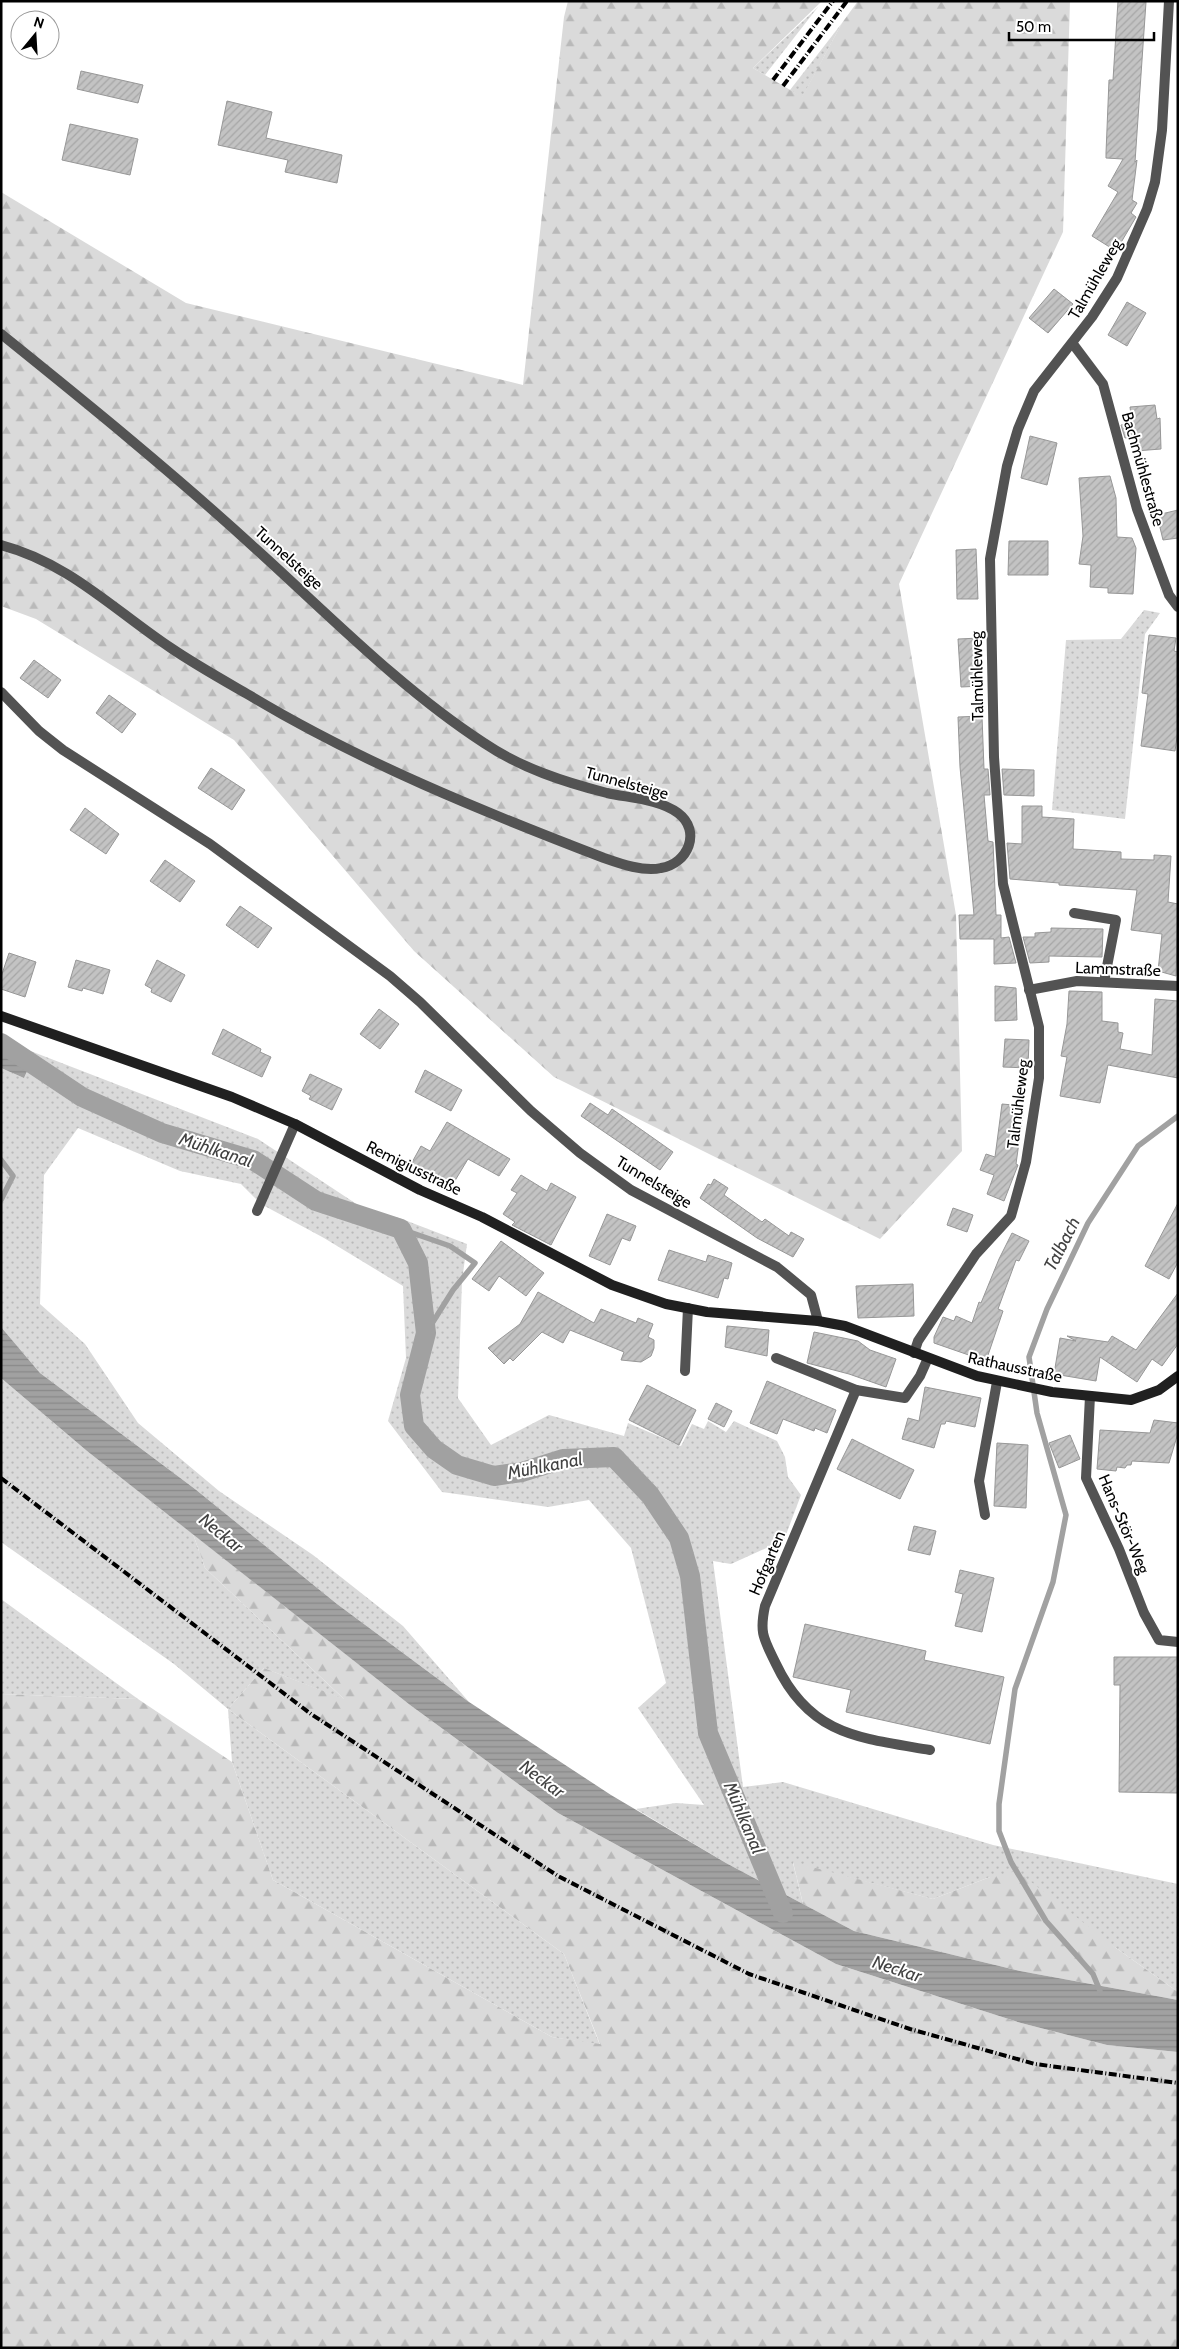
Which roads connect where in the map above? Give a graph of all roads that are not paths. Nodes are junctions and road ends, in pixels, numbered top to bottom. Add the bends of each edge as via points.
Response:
1 (1169, 1) edge
2 (1, 334) edge
3 (1073, 344) junction
4 (1, 545) edge
5 (1178, 607) edge
6 (1, 692) edge
7 (1074, 913) dead end
8 (1104, 982) junction
9 (1178, 986) edge
10 (1029, 990) junction
11 (1, 1016) edge
12 (295, 1124) junction
13 (257, 1211) dead end
14 (688, 1308) junction
15 (818, 1321) junction
16 (914, 1353) junction
17 (776, 1358) dead end
18 (928, 1358) junction
19 (685, 1371) dead end
20 (1177, 1378) edge
21 (1001, 1383) junction
22 (856, 1390) junction
23 (1090, 1396) junction
24 (985, 1515) dead end
25 (1178, 1642) edge
26 (930, 1750) dead end

1 - 3 street, Talmühleweg via 1162,130 1147,209 1117,278
2 - 4 street, Tunnelsteige via 219,515 379,661 440,711 484,744 522,765 566,782 664,806 679,814 688,824 691,838 688,851 679,861 661,869 612,861 347,750 170,647 52,563
3 - 5 street, Bachmühlestraße via 1103,384 1137,509 1169,595
3 - 10 street, Talmühleweg via 1034,391 1018,429 1007,466 990,559 994,757 1003,884
6 - 15 street, Tunnelsteige via 39,731 63,750 210,844 390,976 531,1111 580,1153 631,1190 777,1267 811,1295
7 - 8 street via 1116,920
8 - 9 street, Lammstraße
8 - 10 street, Lammstraße via 1077,980
10 - 16 street, Talmühleweg via 1039,1027 1039,1078 1026,1162 1011,1216 976,1254 918,1341
11 - 12 main road, Remigiusstraße via 232,1097
12 - 13 street
12 - 14 main road, Remigiusstraße via 612,1286
14 - 15 main road, Remigiusstraße
14 - 19 street
15 - 16 main road, Rathausstraße via 845,1326
16 - 18 main road, Rathausstraße
17 - 22 street
18 - 21 main road, Rathausstraße
18 - 22 street via 905,1398
20 - 23 main road, Rathausstraße via 1159,1390 1131,1400
21 - 23 main road, Rathausstraße
21 - 24 street via 979,1481
22 - 26 street, Hofgarten via 765,1606 761,1625 778,1670 812,1714 832,1728 857,1737
23 - 25 street, Hans-Stör-Weg via 1086,1478 1144,1613 1160,1640

